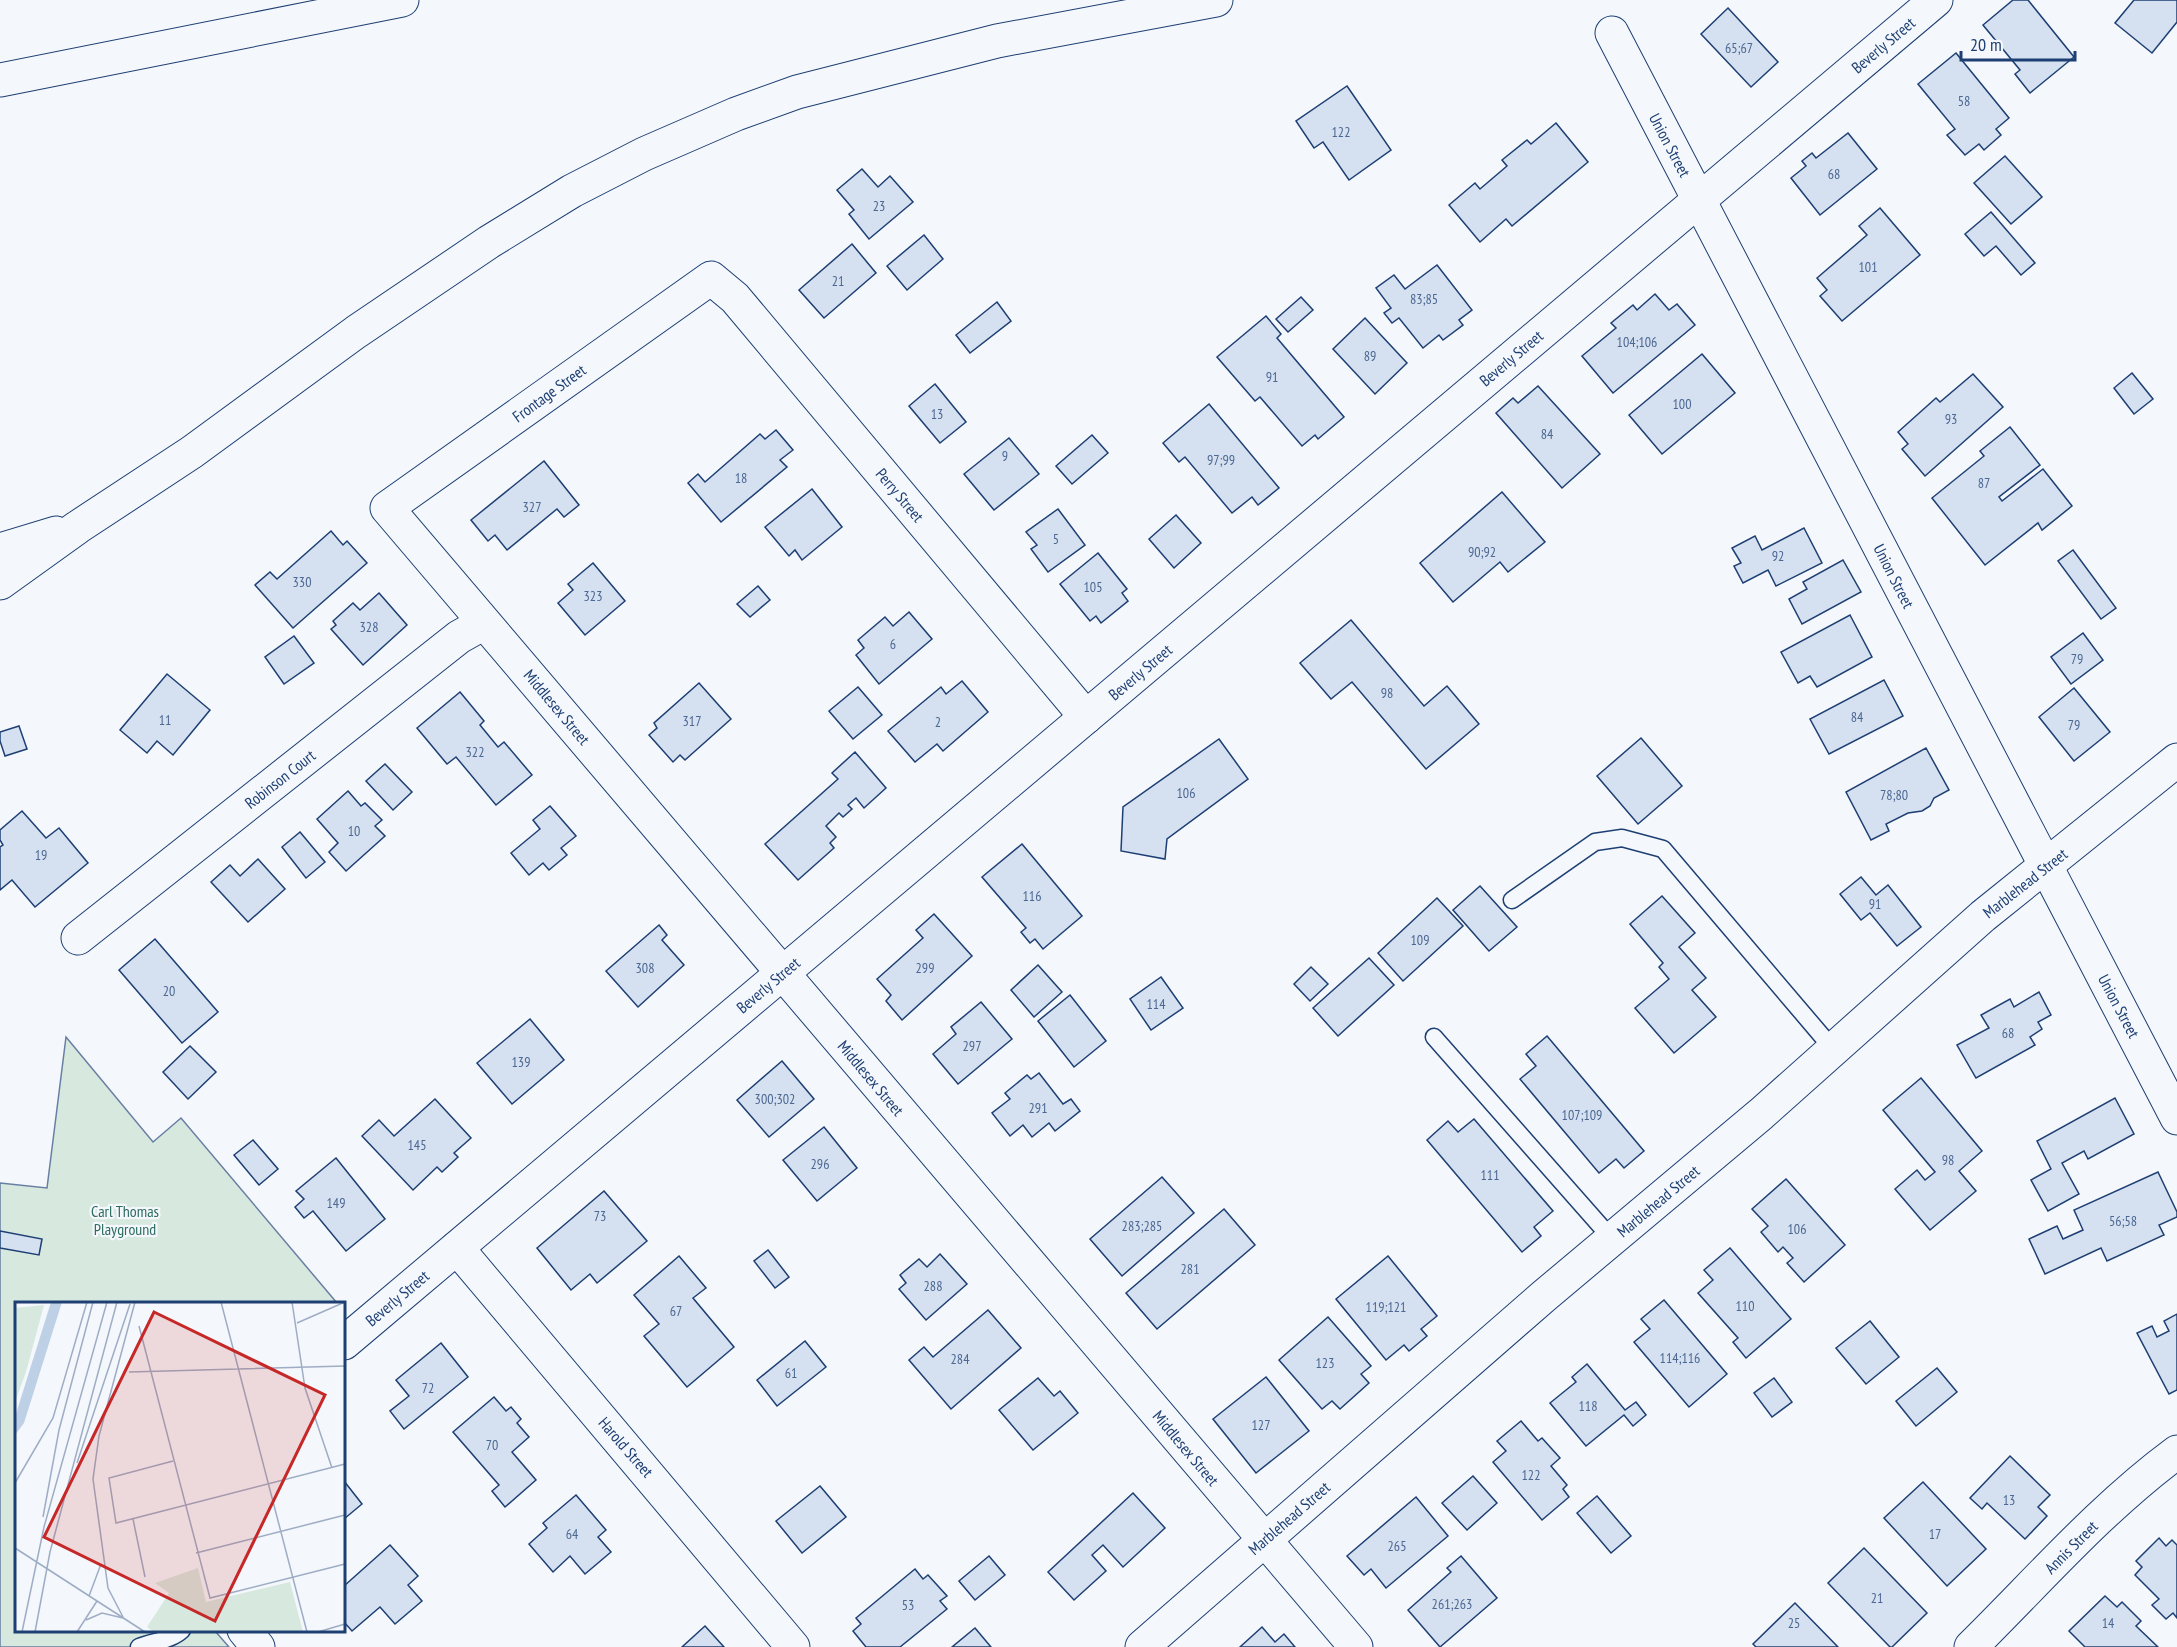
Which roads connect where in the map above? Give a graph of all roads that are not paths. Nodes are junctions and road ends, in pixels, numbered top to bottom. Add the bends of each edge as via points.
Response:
1 (402, 0) edge
2 (1216, 0) edge
3 (1936, 0) edge
4 (1612, 33) dead end
5 (0, 80) edge
6 (1699, 200) junction
7 (711, 278) joint
8 (387, 508) joint
9 (78, 527) junction
10 (0, 550) edge
11 (0, 583) edge
12 (484, 622) junction
13 (1086, 717) junction
14 (2177, 760) edge
15 (2047, 867) junction
16 (1512, 900) dead end
17 (78, 938) dead end
18 (783, 973) junction
19 (1434, 1037) dead end
20 (1833, 1048) junction
21 (2177, 1118) edge
22 (1612, 1239) junction
23 (457, 1248) junction
24 (345, 1342) edge
25 (2177, 1452) edge
26 (1264, 1540) junction
27 (180, 1632) edge
28 (246, 1632) edge
29 (139, 1647) edge
30 (258, 1647) edge
31 (793, 1647) edge
32 (1142, 1647) edge
33 (1356, 1647) edge
34 (1971, 1647) edge

1 - 5 main road
2 - 9 main road via 997,41 797,92 644,154 572,191 489,242 356,332 192,452
3 - 6 main road, Beverly Street
4 - 6 main road, Union Street
6 - 13 main road, Beverly Street
6 - 15 main road, Union Street
7 - 8 main road, Frontage Street
7 - 13 main road, Perry Street via 735,298
8 - 12 main road, Middlesex Street
9 - 10 main road
9 - 11 main road
12 - 17 main road, Robinson Court
12 - 18 main road, Middlesex Street
13 - 18 main road, Beverly Street
14 - 15 main road, Marblehead Street
15 - 20 main road, Marblehead Street via 1983,916
15 - 21 main road, Union Street
16 - 20 lane via 1594,842 1622,838 1663,849
18 - 23 main road, Beverly Street
18 - 26 main road, Middlesex Street
19 - 22 lane
20 - 22 main road, Marblehead Street
22 - 26 main road, Marblehead Street
23 - 24 main road, Beverly Street
23 - 31 main road, Harold Street
25 - 34 main road, Annis Street via 2109,1509
26 - 32 main road, Marblehead Street
26 - 33 main road, Middlesex Street
27 - 29 lane via 174,1638
28 - 30 main road

